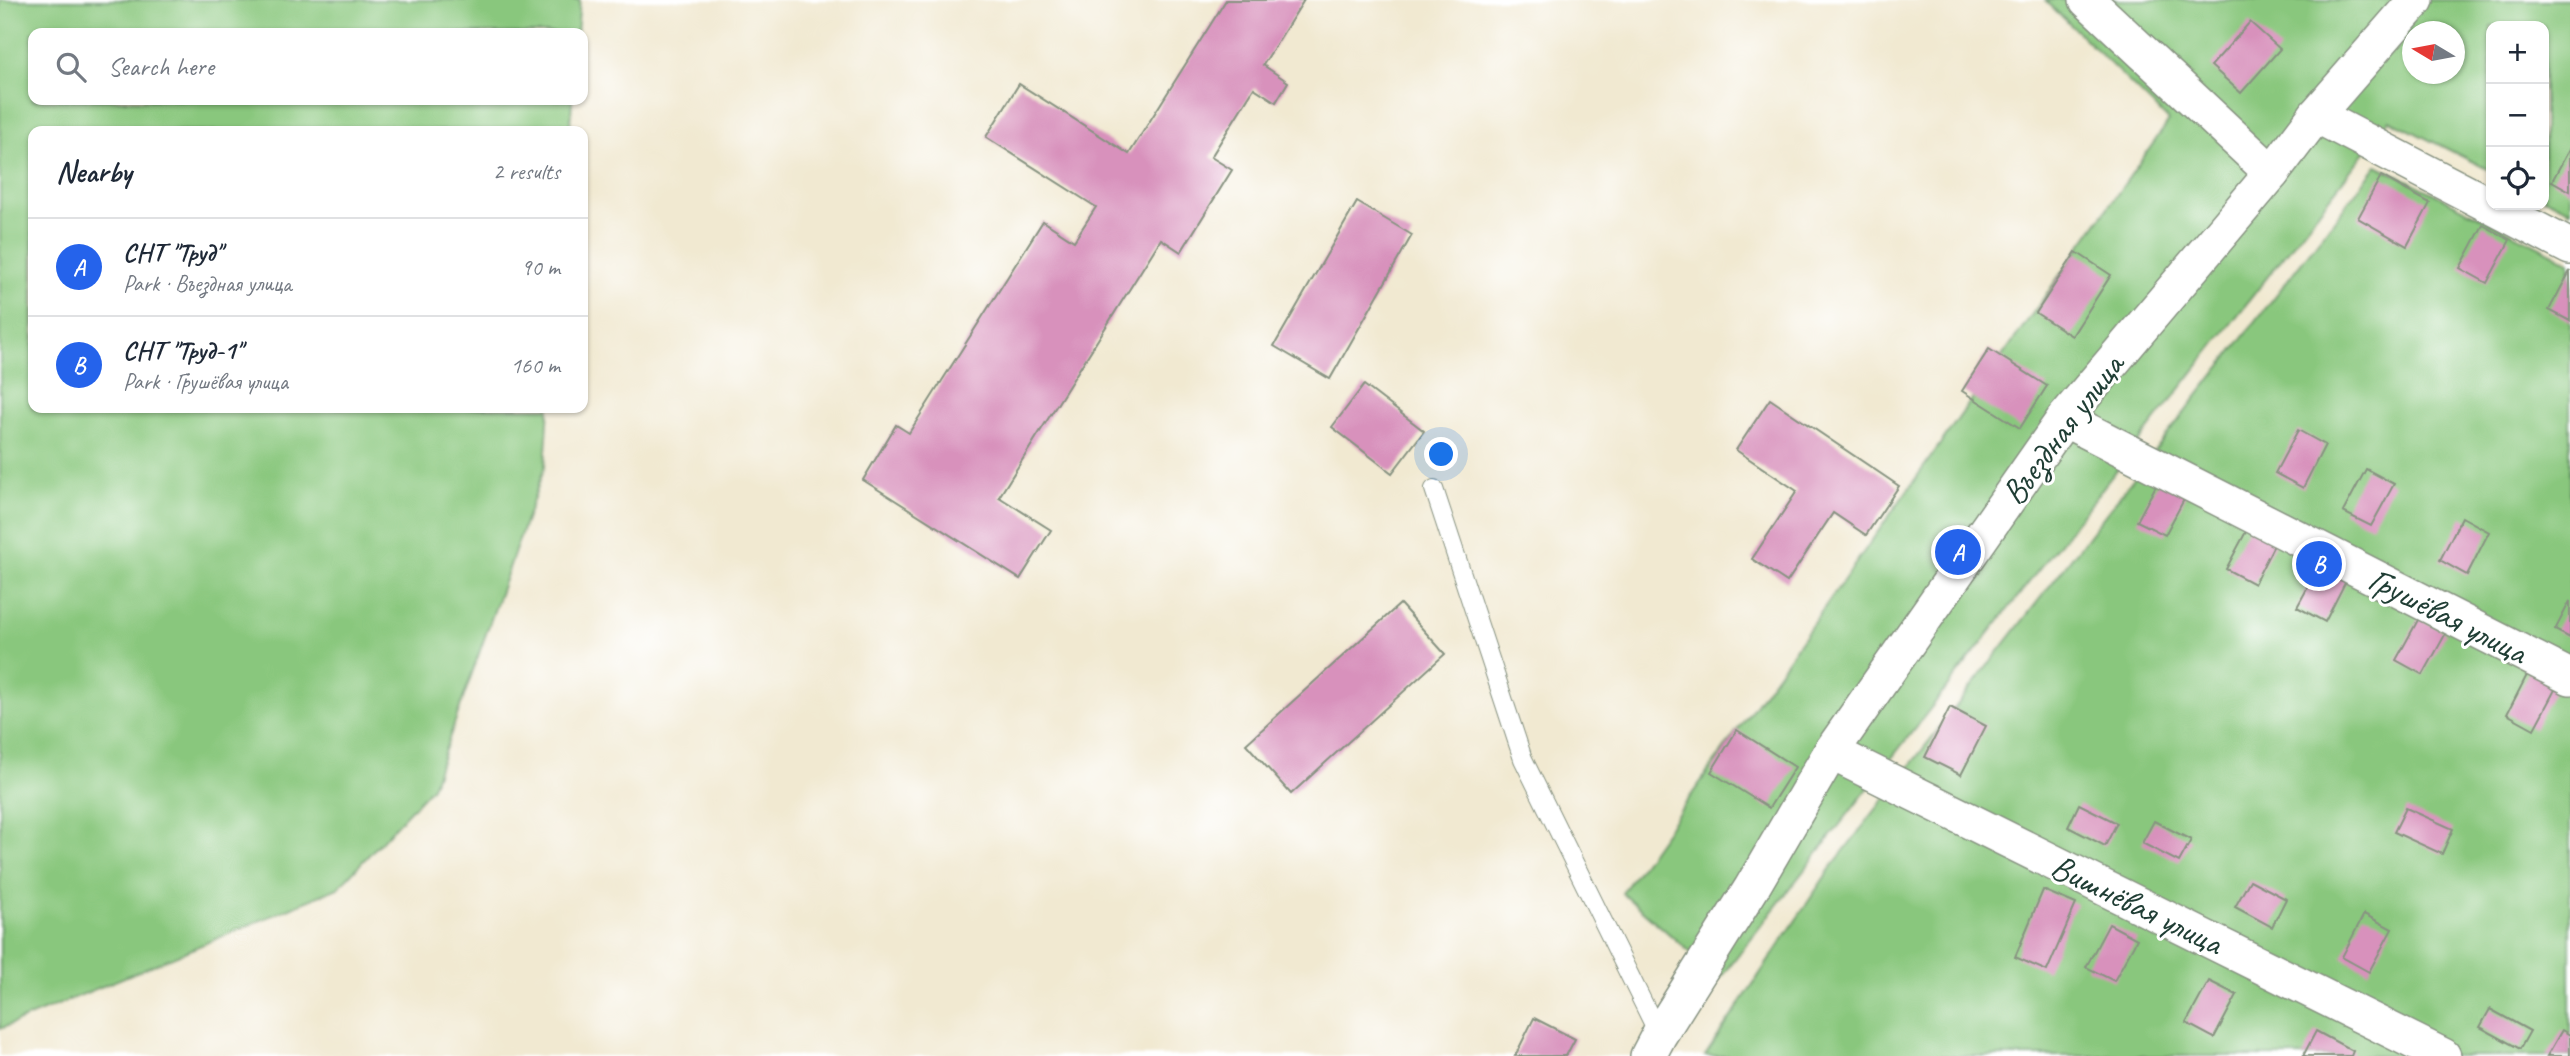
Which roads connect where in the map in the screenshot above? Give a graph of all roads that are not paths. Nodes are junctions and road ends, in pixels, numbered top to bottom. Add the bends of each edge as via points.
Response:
1 (2087, 0) edge
2 (2416, 0) edge
3 (2316, 115) junction
4 (2272, 173) junction
5 (2570, 247) edge
6 (2064, 419) junction
7 (1434, 489) dead end
8 (2570, 677) edge
9 (1830, 752) junction
10 (1654, 1045) edge
11 (2443, 1056) edge

1 - 4 street
2 - 3 street, Въездная улица
3 - 4 street, Въездная улица
3 - 5 street
4 - 6 street, Въездная улица
6 - 8 street, Грушёвая улица
6 - 9 street, Въездная улица
7 - 10 lane via 1523,759
9 - 10 street, Въездная улица
9 - 11 street, Вишнёвая улица

